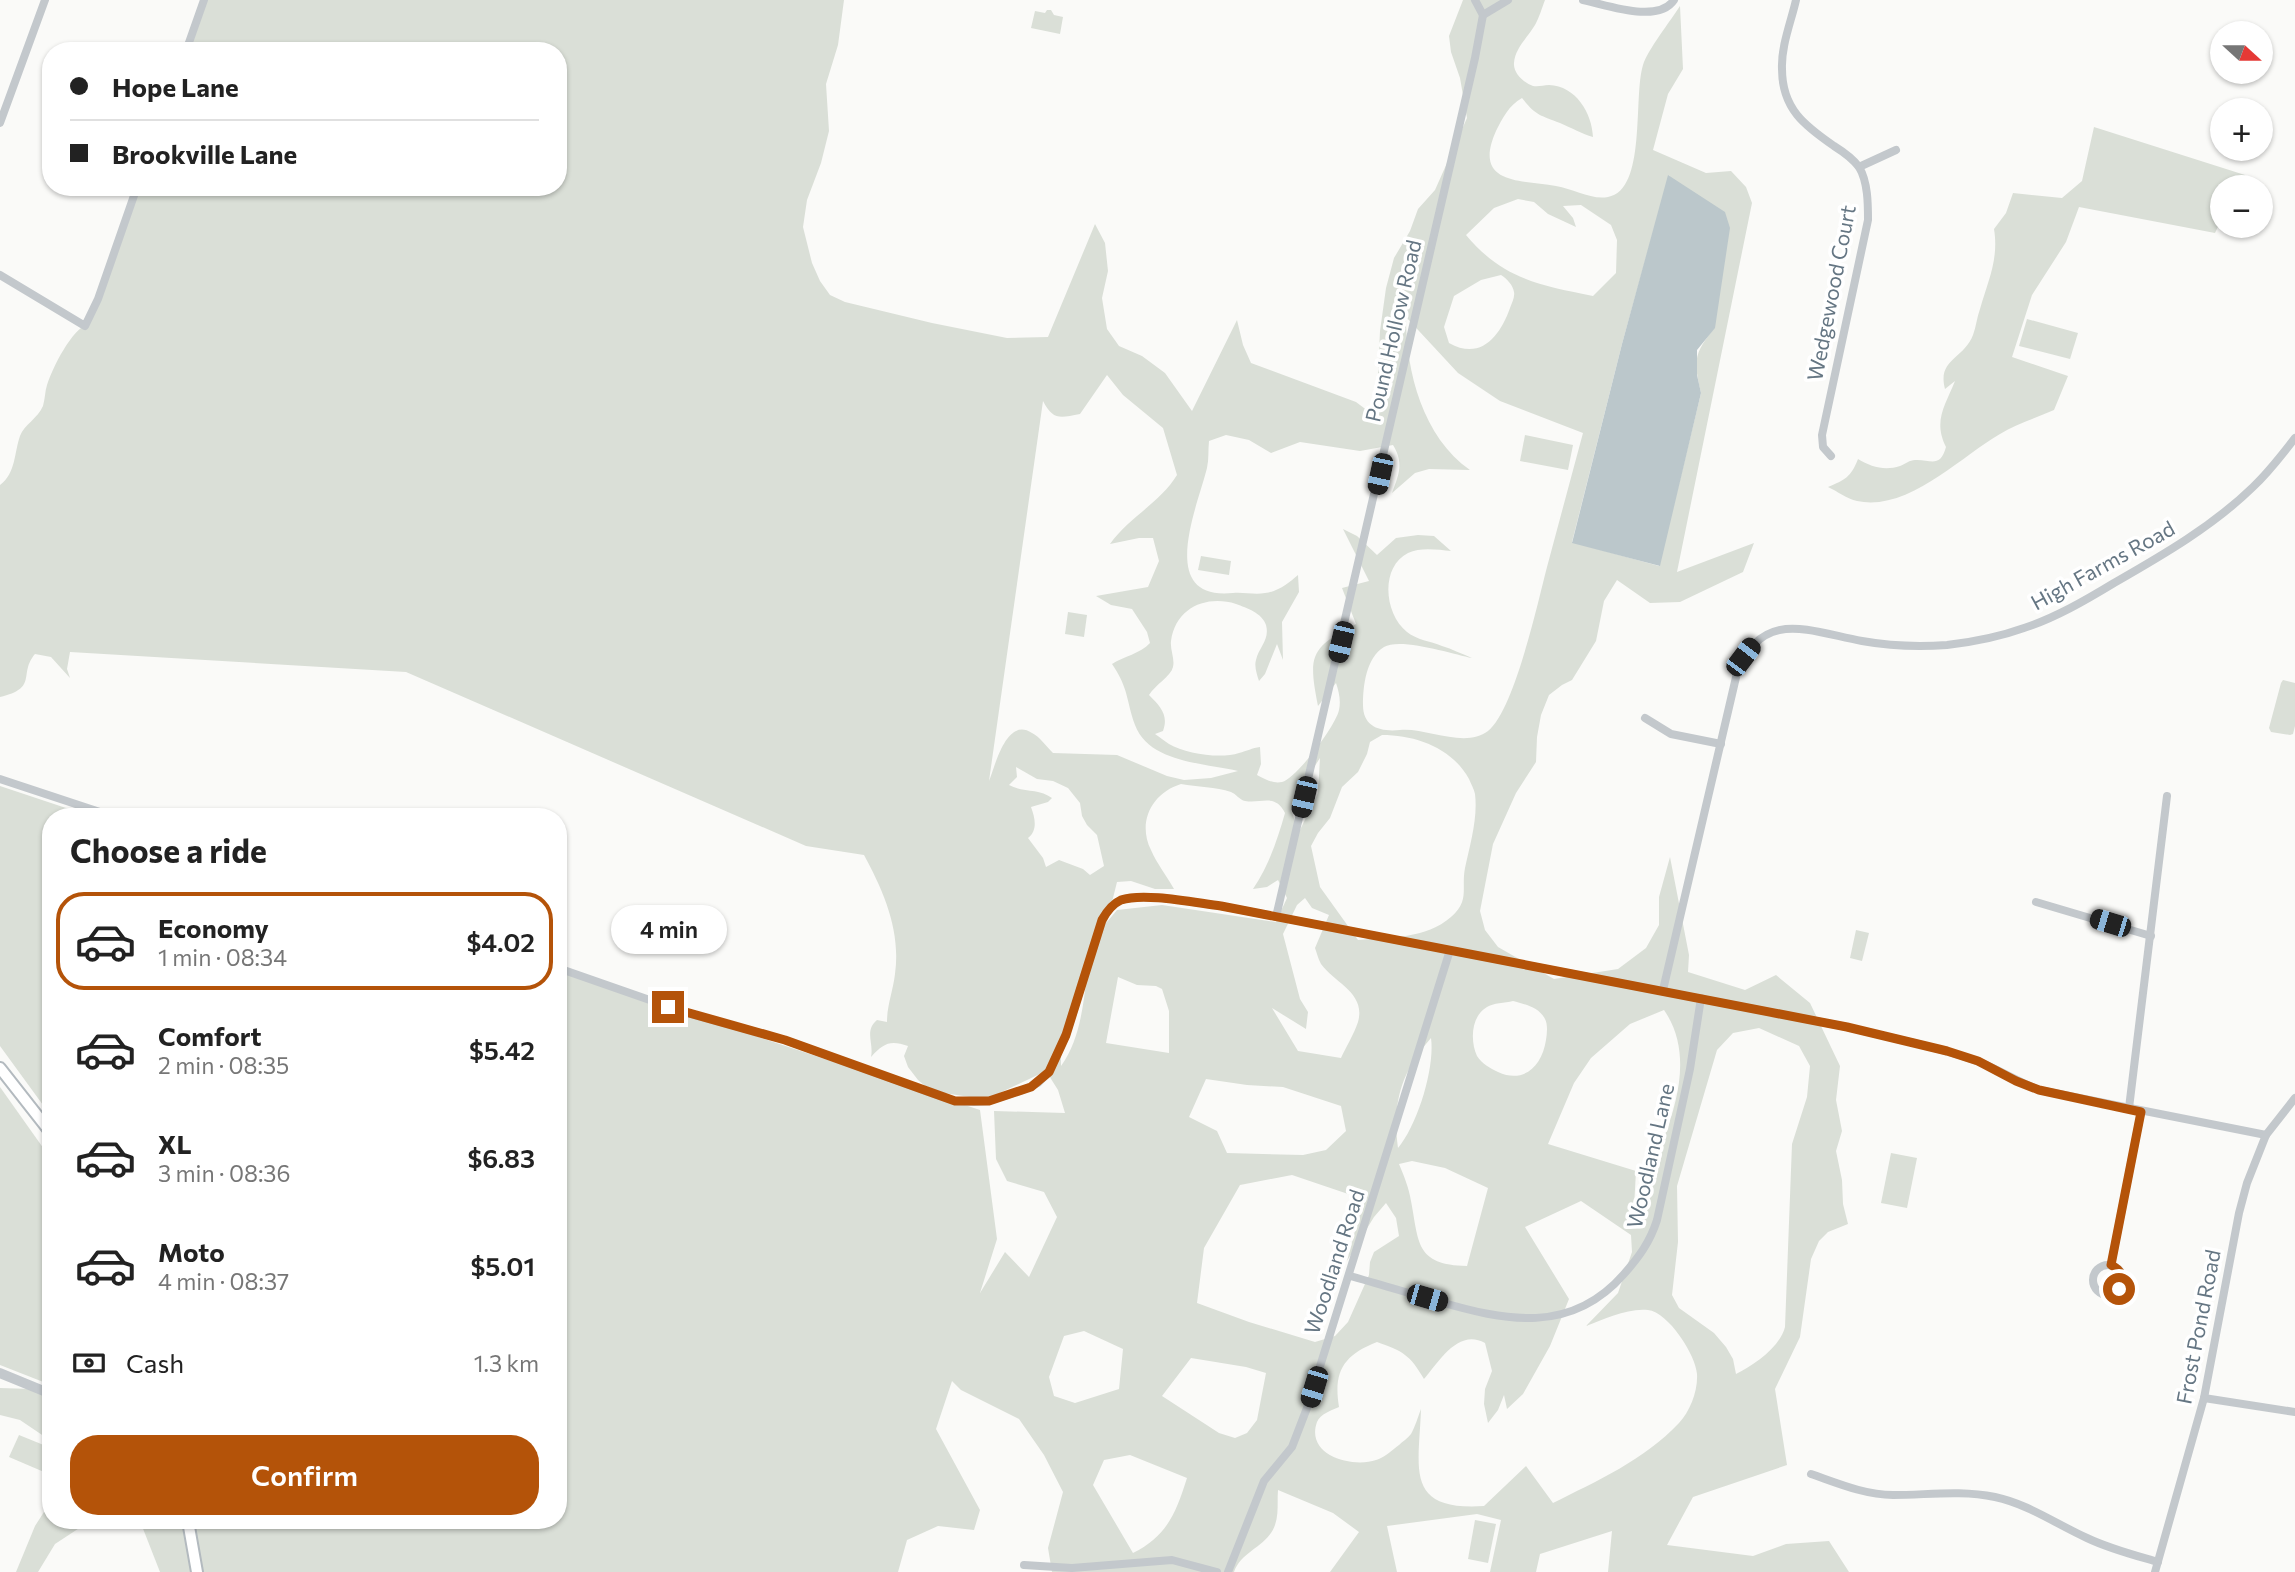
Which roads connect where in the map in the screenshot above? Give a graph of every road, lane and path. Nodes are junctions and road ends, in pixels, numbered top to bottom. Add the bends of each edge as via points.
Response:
1 (45, 0) edge
2 (204, 0) edge
3 (1475, 0) edge
4 (1508, 0) edge
5 (1583, 0) edge
6 (1674, 0) edge
7 (1796, 0) edge
8 (1483, 15) junction
9 (189, 42) edge
10 (0, 123) edge
11 (1896, 150) dead end
12 (1859, 167) junction
13 (134, 196) edge
14 (0, 275) edge
15 (2295, 439) edge
16 (1831, 456) dead end
17 (1645, 718) dead end
18 (1721, 744) junction
19 (0, 779) edge
20 (2166, 796) dead end
21 (88, 808) edge
22 (2036, 902) dead end
23 (1276, 917) junction
24 (2151, 936) junction
25 (1450, 950) junction
26 (567, 971) edge
27 (1663, 990) junction
28 (1701, 998) junction
29 (0, 1068) edge
30 (2295, 1098) edge
31 (2129, 1108) junction
32 (2141, 1112) junction
33 (42, 1122) edge
34 (2266, 1135) junction
35 (2111, 1265) dead end
36 (1350, 1276) junction
37 (0, 1373) edge
38 (42, 1390) edge
39 (2204, 1398) junction
40 (2295, 1412) edge
41 (1811, 1474) dead end
42 (189, 1529) edge
43 (2158, 1562) junction
44 (1024, 1565) dead end
45 (197, 1572) edge
46 (1217, 1572) edge
47 (1228, 1572) edge
48 (2155, 1572) edge

1 - 10 street
2 - 9 street
3 - 8 street
4 - 8 street
5 - 6 street via 1648,12 1664,10
7 - 12 street via 1782,58 1788,100 1807,127
8 - 23 street, Pound Hollow Road
11 - 12 street
12 - 16 street, Wedgewood Court via 1868,198 1868,220 1823,428 1823,447
13 - 14 street via 85,326
15 - 18 street, High Farms Road via 2253,487 2193,536 2090,597 2025,628 1933,646 1866,642 1797,628 1770,632 1743,657
17 - 18 street via 1671,734
18 - 27 street, High Farms Road
19 - 21 street
20 - 24 street
22 - 24 street
23 - 25 street
23 - 26 street via 1163,899 1119,901 1102,920 1066,1035 1049,1072 1038,1083 989,1101 955,1101 785,1040 687,1013
24 - 31 street
25 - 27 street
25 - 36 street, Woodland Road
27 - 28 street
28 - 31 street via 1947,1051 2039,1090
28 - 36 street, Woodland Lane via 1652,1237 1609,1289 1590,1304 1562,1315 1514,1319
29 - 33 main road
30 - 34 street, Frost Pond Road
31 - 32 street
32 - 34 street
32 - 35 street
34 - 39 street, Frost Pond Road via 2246,1183
36 - 47 street, Woodland Road via 1296,1438 1264,1481
37 - 38 street
39 - 40 street
39 - 43 street, Frost Pond Road
41 - 43 street via 1876,1494 1951,1492 1996,1497 2109,1548
42 - 45 main road
43 - 48 street, Frost Pond Road
44 - 46 street via 1072,1568 1172,1560

